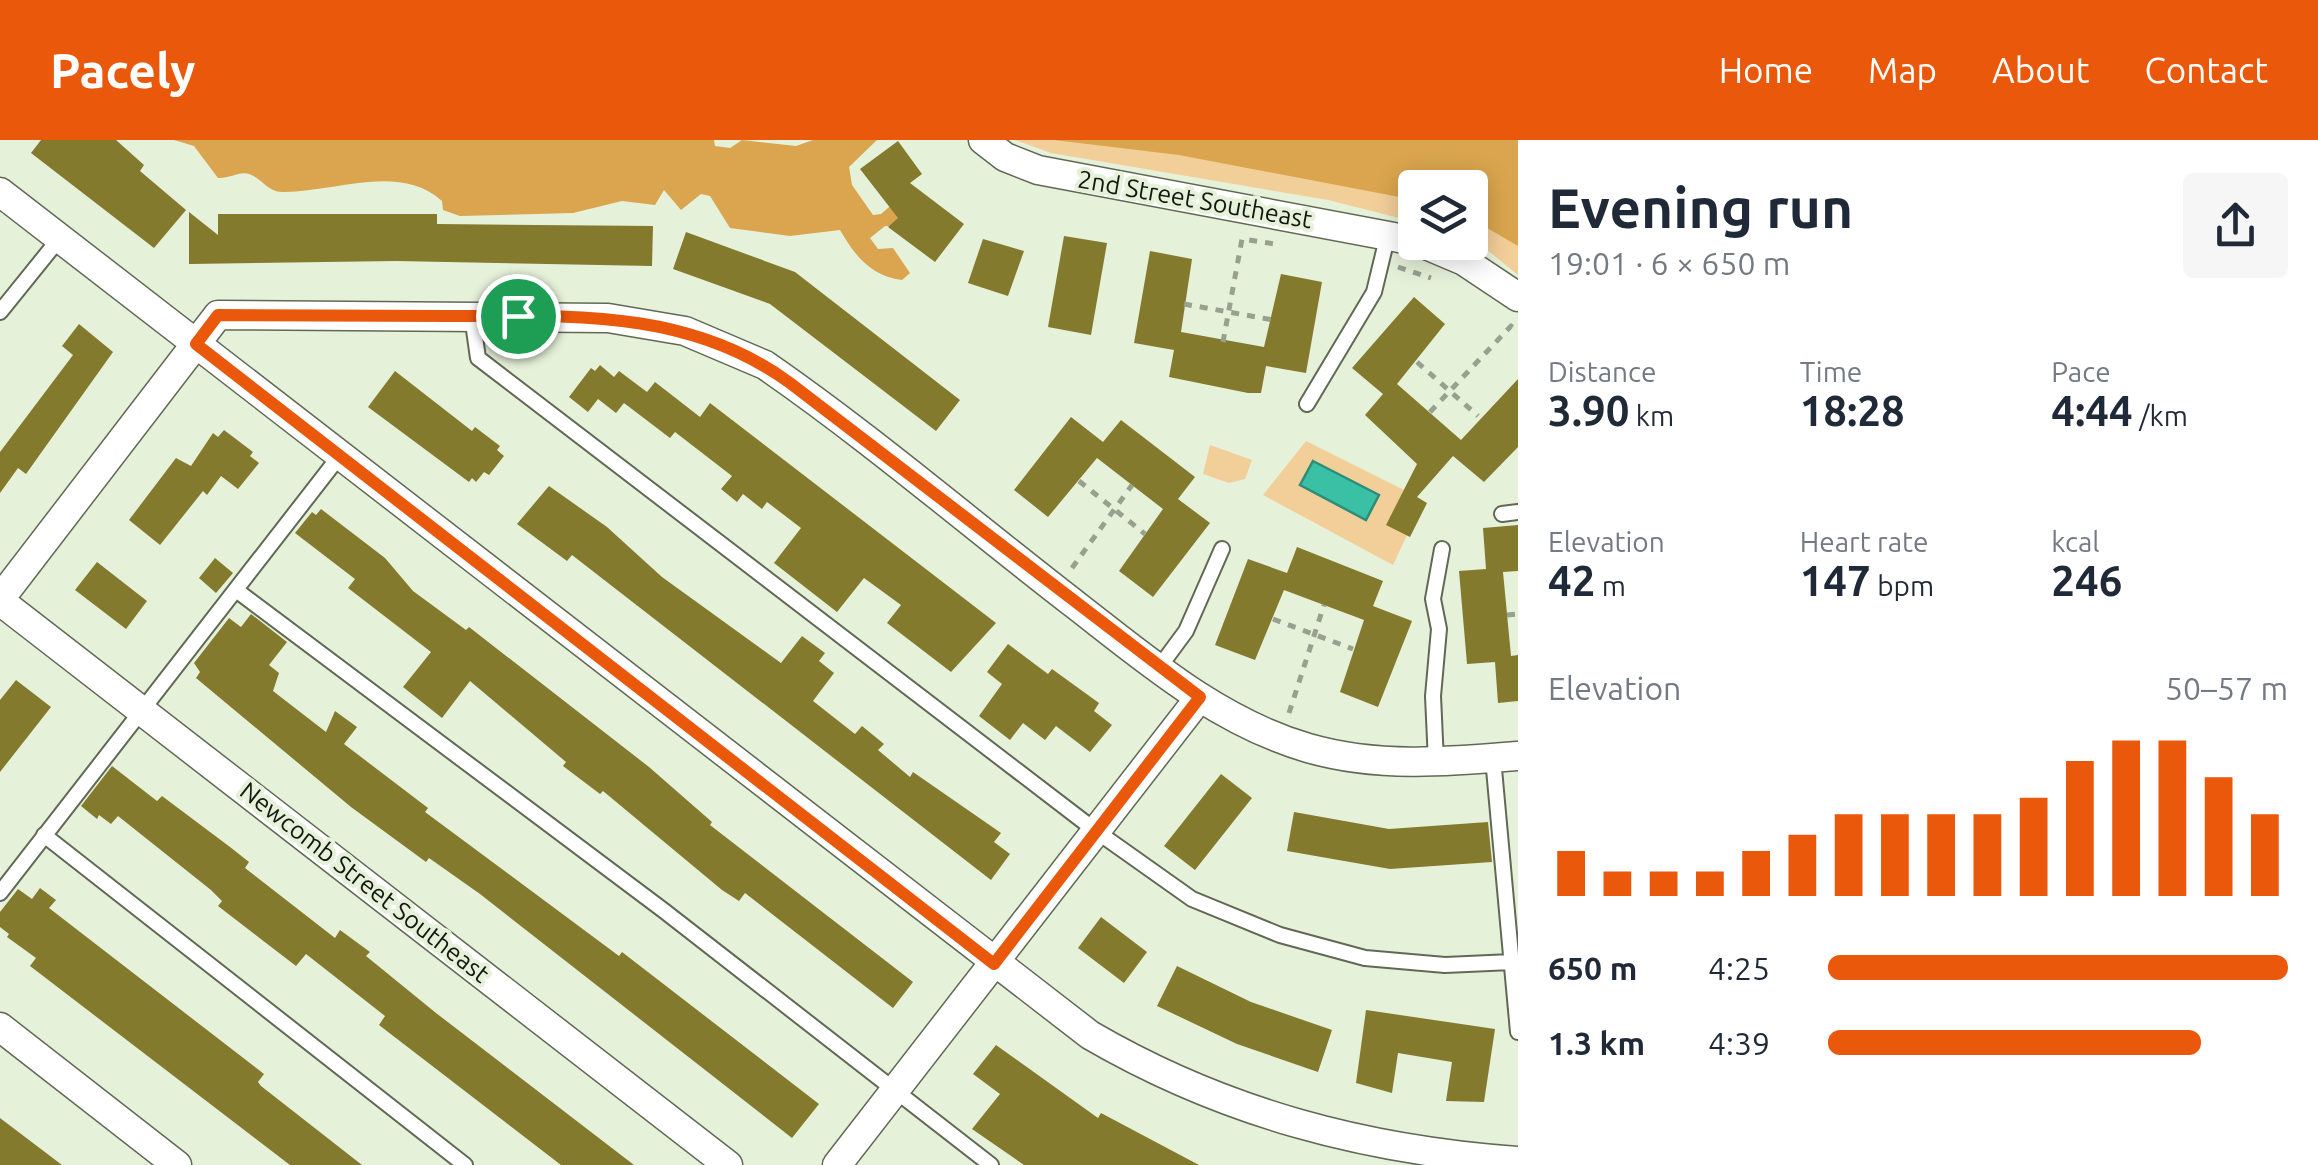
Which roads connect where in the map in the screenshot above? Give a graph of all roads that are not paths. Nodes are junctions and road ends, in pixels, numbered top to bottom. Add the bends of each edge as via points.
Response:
1 (983, 140) edge
2 (0, 192) edge
3 (1398, 237) edge
4 (59, 239) junction
5 (1398, 249) edge
6 (1461, 260) edge
7 (1509, 308) edge
8 (0, 312) edge
9 (472, 316) junction
10 (196, 344) junction
11 (1307, 404) dead end
12 (338, 458) junction
13 (1222, 549) dead end
14 (1442, 549) dead end
15 (236, 590) junction
16 (0, 600) edge
17 (1158, 668) junction
18 (1200, 697) junction
19 (140, 709) junction
20 (1506, 757) edge
21 (1436, 763) junction
22 (1096, 832) junction
23 (44, 835) junction
24 (0, 893) edge
25 (1512, 962) junction
26 (994, 964) junction
27 (0, 1027) edge
28 (1518, 1032) edge
29 (896, 1090) junction
30 (1518, 1161) edge
31 (177, 1165) edge
32 (465, 1165) edge
33 (728, 1165) edge
34 (837, 1165) edge
35 (991, 1165) edge

1 - 3 street, 2nd Street Southeast via 1038,170
2 - 4 street
4 - 8 lane
4 - 10 street
5 - 11 lane
6 - 7 street, 2nd Street Southeast
9 - 10 street via 218,315
9 - 17 street via 626,319 686,331 747,355
9 - 22 lane via 478,358
10 - 12 street
10 - 16 street
12 - 15 lane
12 - 26 street
13 - 17 lane via 1186,631
14 - 21 lane via 1433,599 1439,629
15 - 19 lane
15 - 29 lane
16 - 19 street, Newcomb Street Southeast
17 - 18 street
18 - 21 street via 1247,726 1311,749
18 - 22 street
19 - 23 lane
19 - 33 street, Newcomb Street Southeast
20 - 21 street
20 - 25 lane
22 - 25 lane via 1192,900 1280,935 1366,958
22 - 26 street
23 - 24 lane
23 - 32 lane
25 - 28 lane
26 - 29 street
26 - 30 street via 1090,1035 1218,1100 1362,1141
27 - 31 street
29 - 34 street
29 - 35 lane

